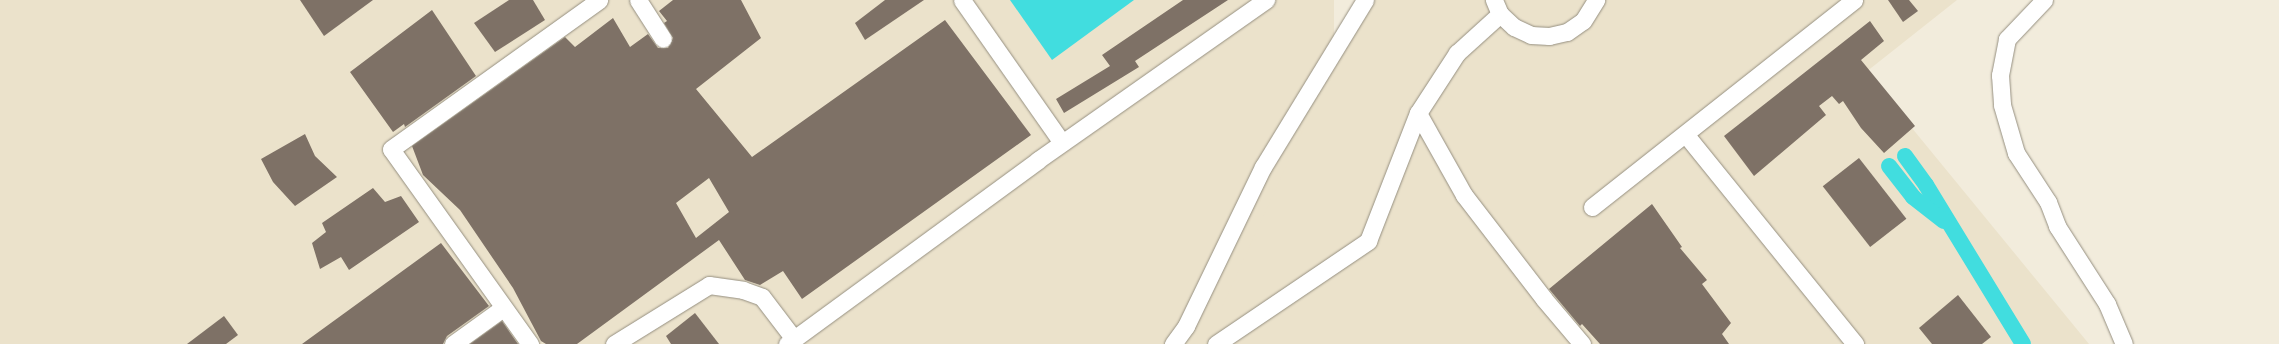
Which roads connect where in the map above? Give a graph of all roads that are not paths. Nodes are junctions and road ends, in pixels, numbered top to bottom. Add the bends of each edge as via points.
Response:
1 (599, 0) edge
2 (638, 0) edge
3 (962, 0) edge
4 (1266, 0) edge
5 (1365, 0) edge
6 (1596, 0) edge
7 (1854, 0) edge
8 (2044, 0) edge
9 (1497, 7) edge
10 (663, 39) dead end
11 (1418, 113) junction
12 (1686, 135) junction
13 (1062, 143) junction
14 (1592, 207) dead end
15 (504, 308) junction
16 (790, 342) edge
17 (453, 344) edge
18 (530, 344) edge
19 (614, 344) edge
20 (1173, 344) edge
21 (1216, 344) edge
22 (1582, 344) edge
23 (1855, 344) edge
24 (2124, 344) edge

1 - 15 street via 391,149
2 - 10 street
3 - 13 street
4 - 13 street
5 - 20 street via 1263,167 1186,326
6 - 9 street via 1583,21 1567,32 1549,36 1530,35 1514,27
7 - 12 street
8 - 24 street via 2007,39 2000,75 2002,106 2016,153 2048,202 2057,226 2107,304
9 - 11 street via 1457,53
11 - 21 street via 1368,241
11 - 22 street via 1464,195 1548,305
12 - 14 street
12 - 23 street
13 - 16 street
15 - 17 street
15 - 18 street
16 - 19 street via 762,297 743,290 709,285

